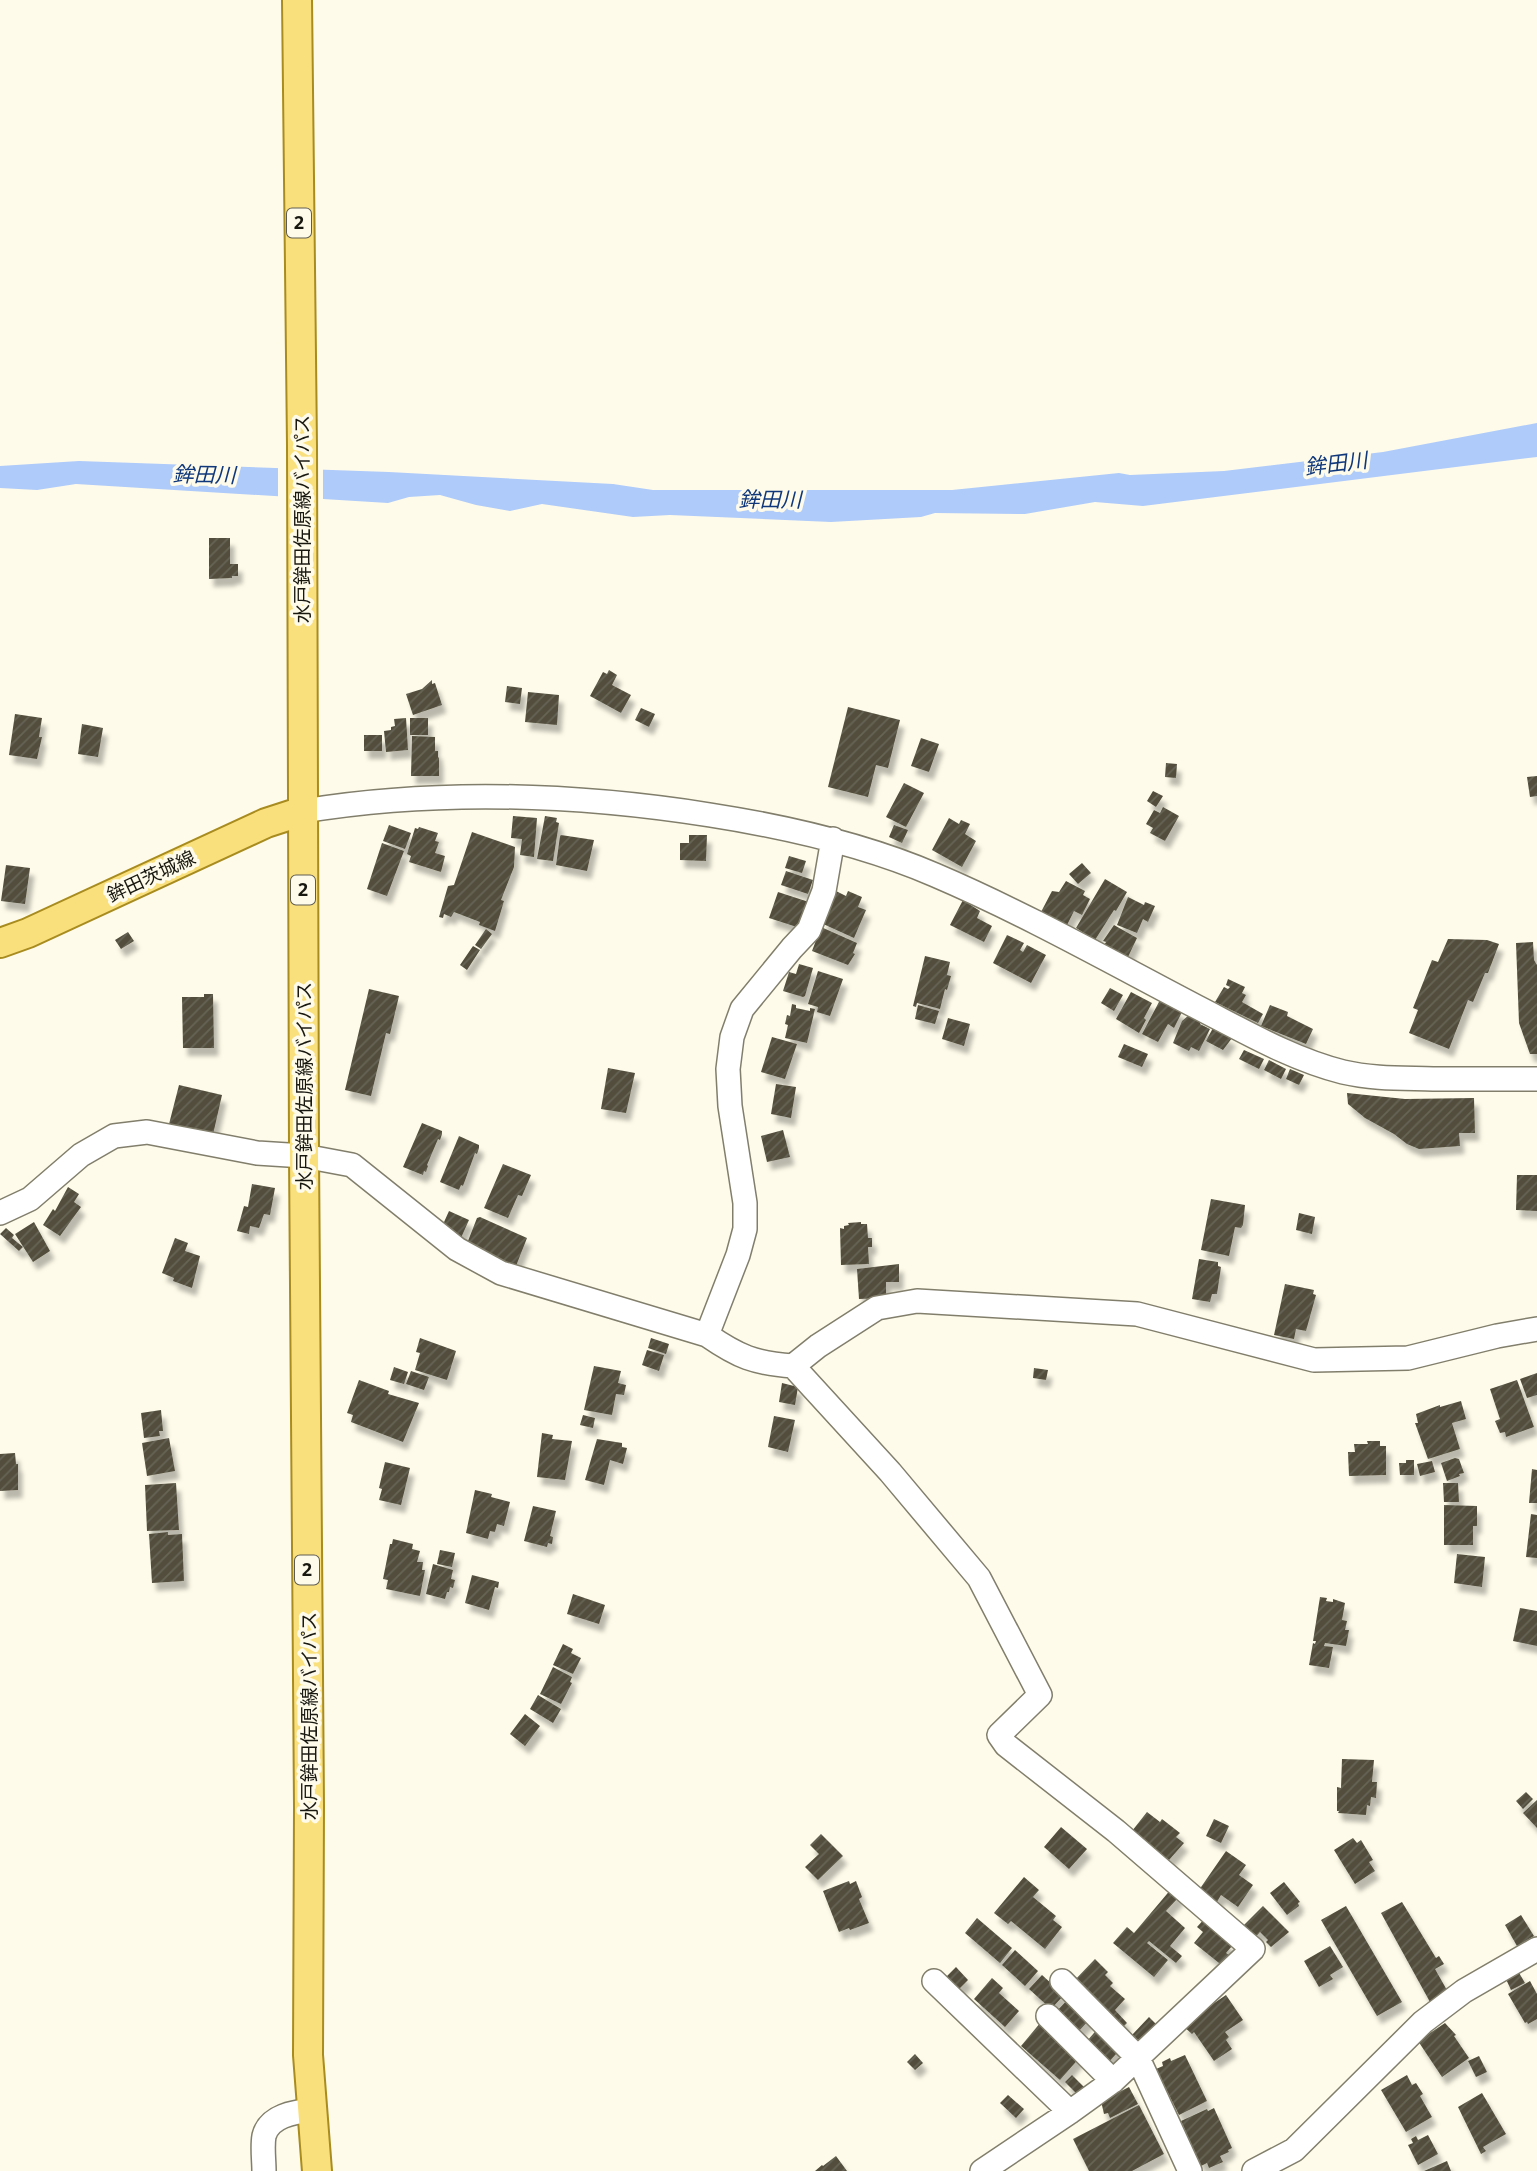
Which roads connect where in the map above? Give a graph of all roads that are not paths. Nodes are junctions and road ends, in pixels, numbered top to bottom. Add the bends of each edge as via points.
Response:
1 (296, 0) edge
2 (303, 811) junction
3 (833, 839) junction
4 (0, 943) edge
5 (1537, 1079) edge
6 (304, 1156) junction
7 (0, 1213) edge
8 (1537, 1329) edge
9 (707, 1335) junction
10 (793, 1366) junction
11 (1537, 1949) edge
12 (1062, 1981) dead end
13 (934, 1982) dead end
14 (1048, 2016) dead end
15 (1139, 2057) junction
16 (1113, 2081) junction
17 (312, 2110) junction
18 (1070, 2112) junction
19 (264, 2171) edge
20 (317, 2171) edge
21 (982, 2171) edge
22 (1189, 2171) edge
23 (1254, 2171) edge

1 - 2 main road, 水戸鉾田佐原線バイパス / 2
2 - 3 street via 383,801 529,798 667,808
2 - 4 main road, 鉾田茨城線 via 266,823
2 - 6 main road, 水戸鉾田佐原線バイパス / 2
3 - 5 street via 934,875 1262,1040 1329,1068 1369,1077
3 - 9 street via 824,891 809,930 742,1009 732,1037 730,1106 745,1229
6 - 7 street via 257,1153 147,1132 114,1136 81,1155 30,1199
6 - 9 street via 352,1164 457,1249 501,1273
6 - 17 main road, 水戸鉾田佐原線バイパス / 2 via 308,2055
8 - 10 street via 1408,1358 1314,1360 1137,1314 917,1301 877,1308
9 - 10 street via 732,1352 764,1363
10 - 15 street via 979,1578 1040,1695 999,1735 1006,1745 1254,1949
11 - 23 street via 1423,2022 1294,2150
12 - 15 street
13 - 18 street
14 - 16 street
15 - 16 street
15 - 22 street
16 - 18 street
17 - 19 street via 271,2122 264,2136
17 - 20 main road, 水戸鉾田佐原線バイパス / 2
18 - 21 street

